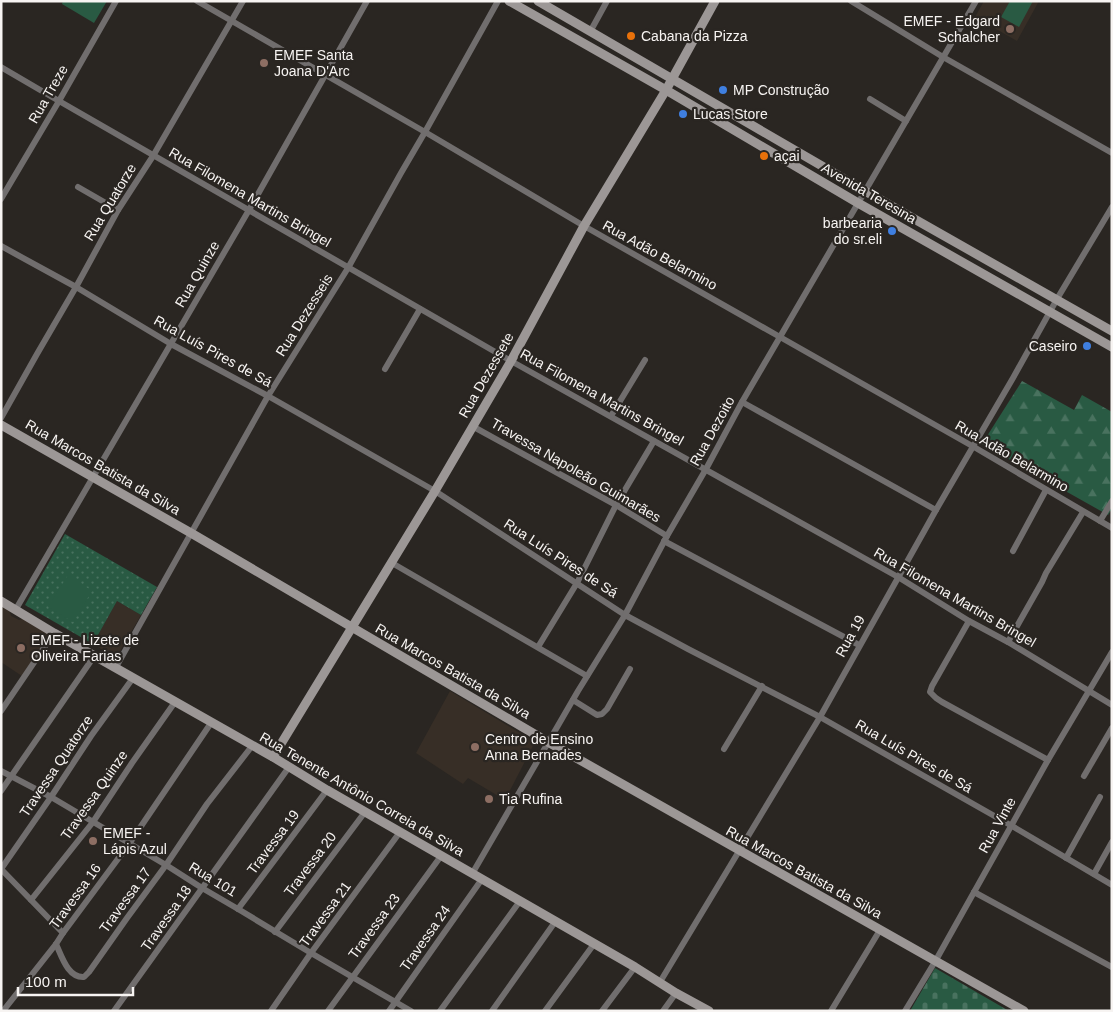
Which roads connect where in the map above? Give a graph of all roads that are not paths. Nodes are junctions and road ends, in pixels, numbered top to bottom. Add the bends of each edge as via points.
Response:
1 (116, 1) edge
2 (197, 1) edge
3 (243, 1) edge
4 (368, 1) edge
5 (498, 1) edge
6 (509, 1) edge
7 (538, 1) edge
8 (607, 1) edge
9 (715, 1) edge
10 (851, 1) edge
11 (976, 1) edge
12 (232, 21) junction
13 (590, 32) junction
14 (943, 57) junction
15 (1, 67) edge
16 (326, 75) junction
17 (671, 79) junction
18 (666, 90) junction
19 (702, 96) junction
20 (870, 99) dead end
21 (59, 102) junction
22 (696, 108) junction
23 (729, 112) junction
24 (906, 121) junction
25 (723, 123) junction
26 (425, 132) junction
27 (1112, 153) edge
28 (154, 156) junction
29 (78, 187) dead end
30 (865, 191) junction
31 (1, 199) edge
32 (858, 203) junction
33 (1112, 207) edge
34 (118, 210) junction
35 (249, 210) junction
36 (584, 226) junction
37 (1, 246) edge
38 (348, 268) junction
39 (76, 287) junction
40 (1057, 299) junction
41 (420, 309) junction
42 (1050, 312) junction
43 (1112, 331) edge
44 (780, 336) junction
45 (171, 344) junction
46 (1112, 347) edge
47 (645, 360) dead end
48 (510, 361) junction
49 (385, 369) dead end
50 (268, 396) junction
51 (742, 402) junction
52 (610, 416) junction
53 (1, 418) edge
54 (1, 425) edge
55 (472, 426) junction
56 (654, 441) junction
57 (974, 447) junction
58 (706, 469) junction
59 (93, 477) junction
60 (1046, 490) junction
61 (435, 491) junction
62 (1112, 501) edge
63 (616, 505) junction
64 (936, 510) junction
65 (1083, 512) junction
66 (1100, 521) junction
67 (1112, 528) edge
68 (191, 533) junction
69 (665, 538) junction
70 (1013, 551) dead end
71 (392, 563) junction
72 (898, 577) junction
73 (577, 583) junction
74 (1, 600) edge
75 (16, 609) junction
76 (625, 614) junction
77 (970, 621) junction
78 (352, 628) junction
79 (54, 633) junction
80 (1008, 642) junction
81 (860, 645) junction
82 (538, 647) junction
83 (1112, 652) edge
84 (95, 655) junction
85 (116, 667) junction
86 (630, 669) dead end
87 (588, 676) junction
88 (132, 678) junction
89 (762, 686) junction
90 (1089, 690) junction
91 (573, 700) junction
92 (174, 702) junction
93 (1112, 705) edge
94 (1, 711) edge
95 (820, 717) junction
96 (211, 723) junction
97 (1112, 728) edge
98 (548, 742) junction
99 (252, 746) junction
100 (724, 749) dead end
101 (273, 757) junction
102 (1048, 760) junction
103 (289, 767) junction
104 (1, 771) edge
105 (12, 776) junction
106 (1084, 776) dead end
107 (327, 790) junction
108 (1, 791) edge
109 (51, 797) junction
110 (1100, 797) dead end
111 (365, 812) junction
112 (93, 822) junction
113 (1012, 826) junction
114 (400, 832) junction
115 (1112, 842) edge
116 (129, 844) junction
117 (738, 850) junction
118 (441, 856) junction
119 (1066, 858) junction
120 (166, 865) junction
121 (1, 869) edge
122 (472, 874) junction
123 (1094, 874) junction
124 (482, 880) junction
125 (1112, 885) edge
126 (202, 888) junction
127 (974, 892) junction
128 (31, 900) junction
129 (520, 901) junction
130 (238, 908) junction
131 (555, 922) junction
132 (880, 930) junction
133 (64, 932) junction
134 (275, 932) junction
135 (56, 944) junction
136 (594, 944) junction
137 (311, 953) junction
138 (936, 960) junction
139 (635, 967) junction
140 (1112, 967) edge
141 (352, 978) junction
142 (660, 982) junction
143 (676, 993) junction
144 (396, 1002) junction
145 (3, 1006) edge
146 (114, 1011) edge
147 (271, 1011) edge
148 (328, 1011) edge
149 (389, 1011) edge
150 (411, 1011) edge
151 (440, 1011) edge
152 (492, 1011) edge
153 (545, 1011) edge
154 (602, 1011) edge
155 (663, 1011) edge
156 (709, 1011) edge
157 (830, 1011) edge
158 (905, 1011) edge
159 (1024, 1011) edge

1 - 21 street, Rua Treze
2 - 12 street, Rua Adão Belarmino
3 - 12 street, Rua Quatorze
4 - 16 street, Rua Quinze
5 - 26 street, Rua Dezesseis
6 - 18 main road, Avenida Teresina
7 - 13 main road, Avenida Teresina
8 - 13 street
9 - 17 main road, Rua Dezessete
10 - 14 street
11 - 14 street, Rua Dezoito
12 - 16 street, Rua Adão Belarmino
12 - 28 street, Rua Quatorze
13 - 17 main road, Avenida Teresina
14 - 24 street, Rua Dezoito
14 - 27 street
15 - 21 street, Rua Filomena Martins Bringel
16 - 26 street, Rua Adão Belarmino
16 - 35 street, Rua Quinze
17 - 18 main road, Rua Dezessete
17 - 19 main road, Avenida Teresina
18 - 22 main road, Avenida Teresina
18 - 36 main road, Rua Dezessete
19 - 22 main road
19 - 23 main road, Avenida Teresina
20 - 24 street
21 - 28 street, Rua Filomena Martins Bringel
21 - 31 street, Rua Treze
22 - 25 main road, Avenida Teresina
23 - 25 main road
23 - 30 main road, Avenida Teresina
24 - 30 street, Rua Dezoito
25 - 32 main road, Avenida Teresina
26 - 36 street, Rua Adão Belarmino
26 - 38 street, Rua Dezesseis
28 - 34 street, Rua Quatorze
28 - 35 street, Rua Filomena Martins Bringel
29 - 34 street
30 - 32 street, Rua Dezoito
30 - 40 main road, Avenida Teresina
32 - 42 main road, Avenida Teresina
32 - 44 street, Rua Dezoito
33 - 40 street, Rua 19
34 - 39 street, Rua Quatorze
35 - 38 street, Rua Filomena Martins Bringel
35 - 45 street, Rua Quinze
36 - 44 street, Rua Adão Belarmino
36 - 48 main road, Rua Dezessete
37 - 39 street, Rua Luís Pires de Sá
38 - 41 street, Rua Filomena Martins Bringel
38 - 50 street, Rua Dezesseis
39 - 45 street, Rua Luís Pires de Sá
39 - 53 street, Rua Quatorze
40 - 42 street, Rua 19
40 - 43 main road, Avenida Teresina
41 - 48 street, Rua Filomena Martins Bringel
41 - 49 street
42 - 46 main road, Avenida Teresina
42 - 57 street, Rua 19
44 - 51 street, Rua Dezoito
44 - 57 street, Rua Adão Belarmino
45 - 50 street, Rua Luís Pires de Sá
45 - 59 street, Rua Quinze
47 - 52 street
48 - 52 street, Rua Filomena Martins Bringel
48 - 55 main road, Rua Dezessete
50 - 61 street, Rua Luís Pires de Sá
50 - 68 street, Rua Dezesseis
51 - 58 street, Rua Dezoito
51 - 64 street
52 - 56 street, Rua Filomena Martins Bringel
54 - 59 main road, Rua Marcos Batista da Silva
55 - 61 main road, Rua Dezessete
55 - 63 street, Travessa Napoleão Guimarães
56 - 58 street, Rua Filomena Martins Bringel
56 - 63 street
57 - 60 street, Rua Adão Belarmino
57 - 64 street, Rua 19
58 - 69 street, Rua Dezoito
58 - 72 street, Rua Filomena Martins Bringel
59 - 68 main road, Rua Marcos Batista da Silva
59 - 75 street, Rua Quinze
60 - 65 street, Rua Adão Belarmino
60 - 70 street
61 - 71 main road, Rua Dezessete
61 - 73 street, Rua Luís Pires de Sá
62 - 66 street
63 - 69 street, Travessa Napoleão Guimarães
63 - 73 street
64 - 72 street, Rua 19
65 - 66 street, Rua Adão Belarmino
65 - 80 street
66 - 67 street, Rua Adão Belarmino
68 - 78 main road, Rua Marcos Batista da Silva
68 - 85 street, Rua Dezesseis
69 - 76 street, Rua Dezoito
69 - 81 street, Travessa Napoleão Guimarães
71 - 78 main road, Rua Dezessete
71 - 82 street
72 - 77 street, Rua Filomena Martins Bringel
72 - 81 street, Rua 19
73 - 76 street, Rua Luís Pires de Sá
73 - 82 street
74 - 75 main road, Rua Tenente Antônio Correia da Silva
75 - 79 main road, Rua Tenente Antônio Correia da Silva
76 - 87 street, Rua Dezoito
76 - 89 street, Rua Luís Pires de Sá
77 - 80 street, Rua Filomena Martins Bringel
77 - 102 street via 930,692 942,702
78 - 98 main road, Rua Marcos Batista da Silva
78 - 101 main road, Rua Dezessete
79 - 84 main road, Rua Tenente Antônio Correia da Silva
79 - 94 street
80 - 90 street, Rua Filomena Martins Bringel
81 - 95 street, Rua 19
82 - 87 street
83 - 90 street, Rua Vinte
84 - 85 main road, Rua Tenente Antônio Correia da Silva
84 - 105 street
85 - 88 main road, Rua Tenente Antônio Correia da Silva
86 - 91 street via 602,714 597,715
87 - 91 street, Rua Dezoito
88 - 92 main road, Rua Tenente Antônio Correia da Silva
88 - 109 street, Travessa Quatorze
89 - 95 street, Rua Luís Pires de Sá
89 - 100 street
90 - 93 street, Rua Filomena Martins Bringel
90 - 102 street, Rua Vinte
91 - 98 street, Rua Dezoito
92 - 96 main road, Rua Tenente Antônio Correia da Silva
92 - 112 street, Travessa Quinze
95 - 113 street, Rua Luís Pires de Sá
95 - 117 street, Rua 19
96 - 99 main road, Rua Tenente Antônio Correia da Silva
96 - 116 street, Travessa 16
97 - 106 street
98 - 117 main road, Rua Marcos Batista da Silva
98 - 122 street, Rua Dezoito
99 - 101 main road, Rua Tenente Antônio Correia da Silva
99 - 120 street, Travessa 17
101 - 103 main road, Rua Tenente Antônio Correia da Silva
102 - 113 street, Rua Vinte
103 - 107 main road, Rua Tenente Antônio Correia da Silva
103 - 126 street, Travessa 18
104 - 105 street, Rua 101
105 - 108 street
105 - 109 street, Rua 101
107 - 111 main road, Rua Tenente Antônio Correia da Silva
107 - 130 street, Travessa 19
109 - 112 street, Rua 101
109 - 121 street, Travessa Quatorze
110 - 119 street
111 - 114 main road, Rua Tenente Antônio Correia da Silva
111 - 134 street, Travessa 20
112 - 116 street, Rua 101
112 - 128 street, Travessa Quinze
113 - 119 street, Rua Luís Pires de Sá
113 - 127 street, Rua Vinte
114 - 118 main road, Rua Tenente Antônio Correia da Silva
114 - 137 street, Travessa 21
115 - 123 street
116 - 120 street, Rua 101
116 - 133 street, Travessa 16
117 - 132 main road, Rua Marcos Batista da Silva
117 - 142 street, Rua 19
118 - 122 main road, Rua Tenente Antônio Correia da Silva
118 - 141 street, Travessa 23
119 - 123 street, Rua Luís Pires de Sá
120 - 126 street, Rua 101
120 - 135 street, Travessa 17 via 84,977 79,978 70,971
121 - 128 street
122 - 124 main road, Rua Tenente Antônio Correia da Silva
123 - 125 street, Rua Luís Pires de Sá
124 - 129 main road, Rua Tenente Antônio Correia da Silva
124 - 144 street, Travessa 24
126 - 130 street, Rua 101
126 - 146 street, Travessa 18
127 - 138 street, Rua Vinte
127 - 140 street
128 - 133 street
129 - 131 main road, Rua Tenente Antônio Correia da Silva
129 - 151 street
130 - 134 street, Rua 101
131 - 136 main road, Rua Tenente Antônio Correia da Silva
131 - 152 street
132 - 138 main road, Rua Marcos Batista da Silva
132 - 157 street
133 - 135 street, Travessa 16
134 - 137 street, Rua 101
135 - 145 street, Travessa 16
136 - 139 main road, Rua Tenente Antônio Correia da Silva
136 - 153 street
137 - 141 street, Rua 101
137 - 147 street, Travessa 21
138 - 158 street, Rua Vinte
138 - 159 main road, Rua Marcos Batista da Silva
139 - 142 main road, Rua Tenente Antônio Correia da Silva
139 - 154 street
141 - 144 street, Rua 101
141 - 148 street, Travessa 23
142 - 143 main road, Rua Tenente Antônio Correia da Silva
143 - 155 street
143 - 156 main road, Rua Tenente Antônio Correia da Silva
144 - 149 street, Travessa 24
144 - 150 street, Rua 101

